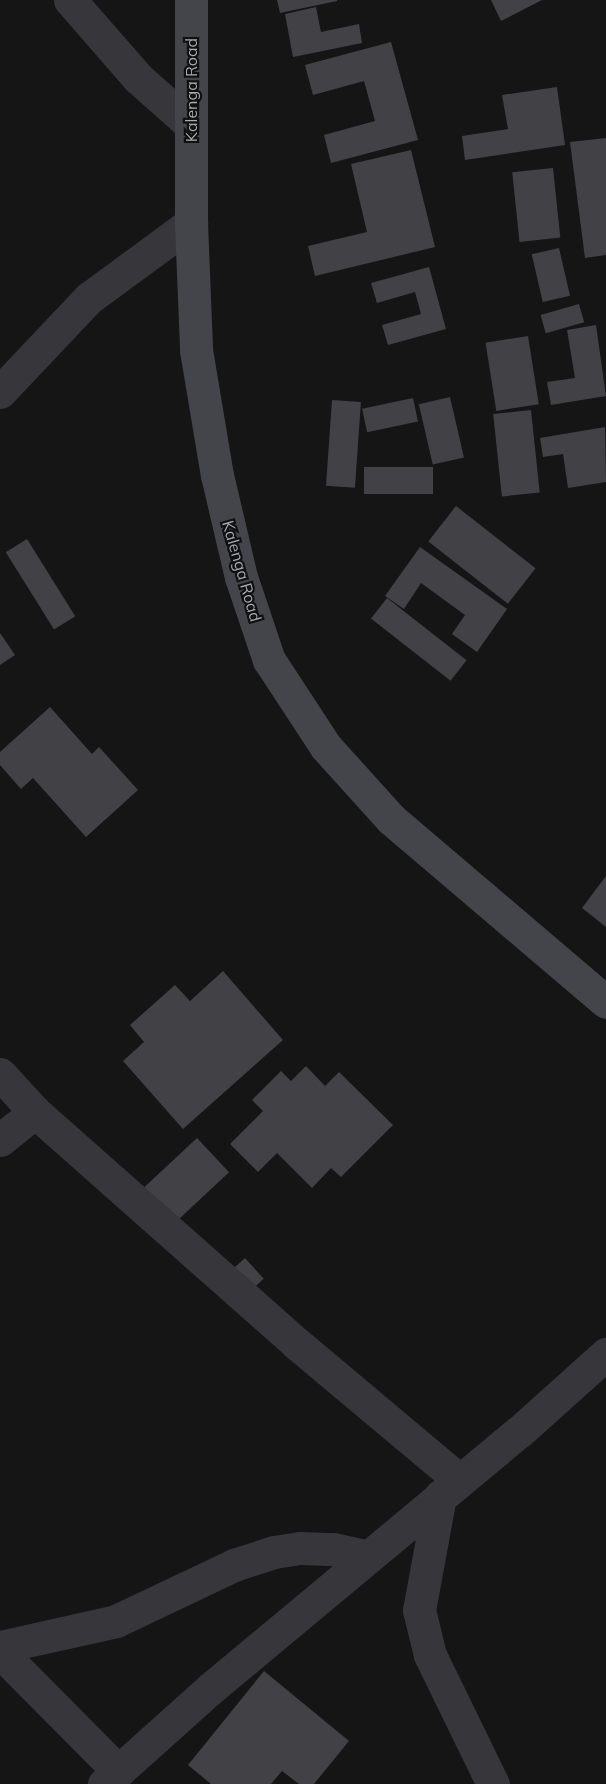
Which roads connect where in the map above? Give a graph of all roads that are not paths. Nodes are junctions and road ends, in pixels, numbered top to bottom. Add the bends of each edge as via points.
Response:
1 (70, 0) edge
2 (191, 0) edge
3 (190, 125) junction
4 (191, 223) junction
5 (0, 392) edge
6 (606, 1002) edge
7 (0, 1074) edge
8 (35, 1112) junction
9 (0, 1140) edge
10 (606, 1354) edge
11 (450, 1489) junction
12 (368, 1557) junction
13 (0, 1649) edge
14 (111, 1778) edge
15 (493, 1784) edge

1 - 3 street via 138,78
2 - 3 main road, Kalenga Road
3 - 4 main road, Kalenga Road
4 - 5 street via 88,298
4 - 6 main road, Kalenga Road via 196,350 217,475 241,577 270,660 326,747 391,819
7 - 8 street
8 - 9 street
8 - 11 street via 296,1343
10 - 11 street
11 - 12 street
11 - 15 street via 419,1610 430,1655
12 - 13 street via 334,1549 274,1552 234,1565 116,1621
12 - 14 street
13 - 14 street

